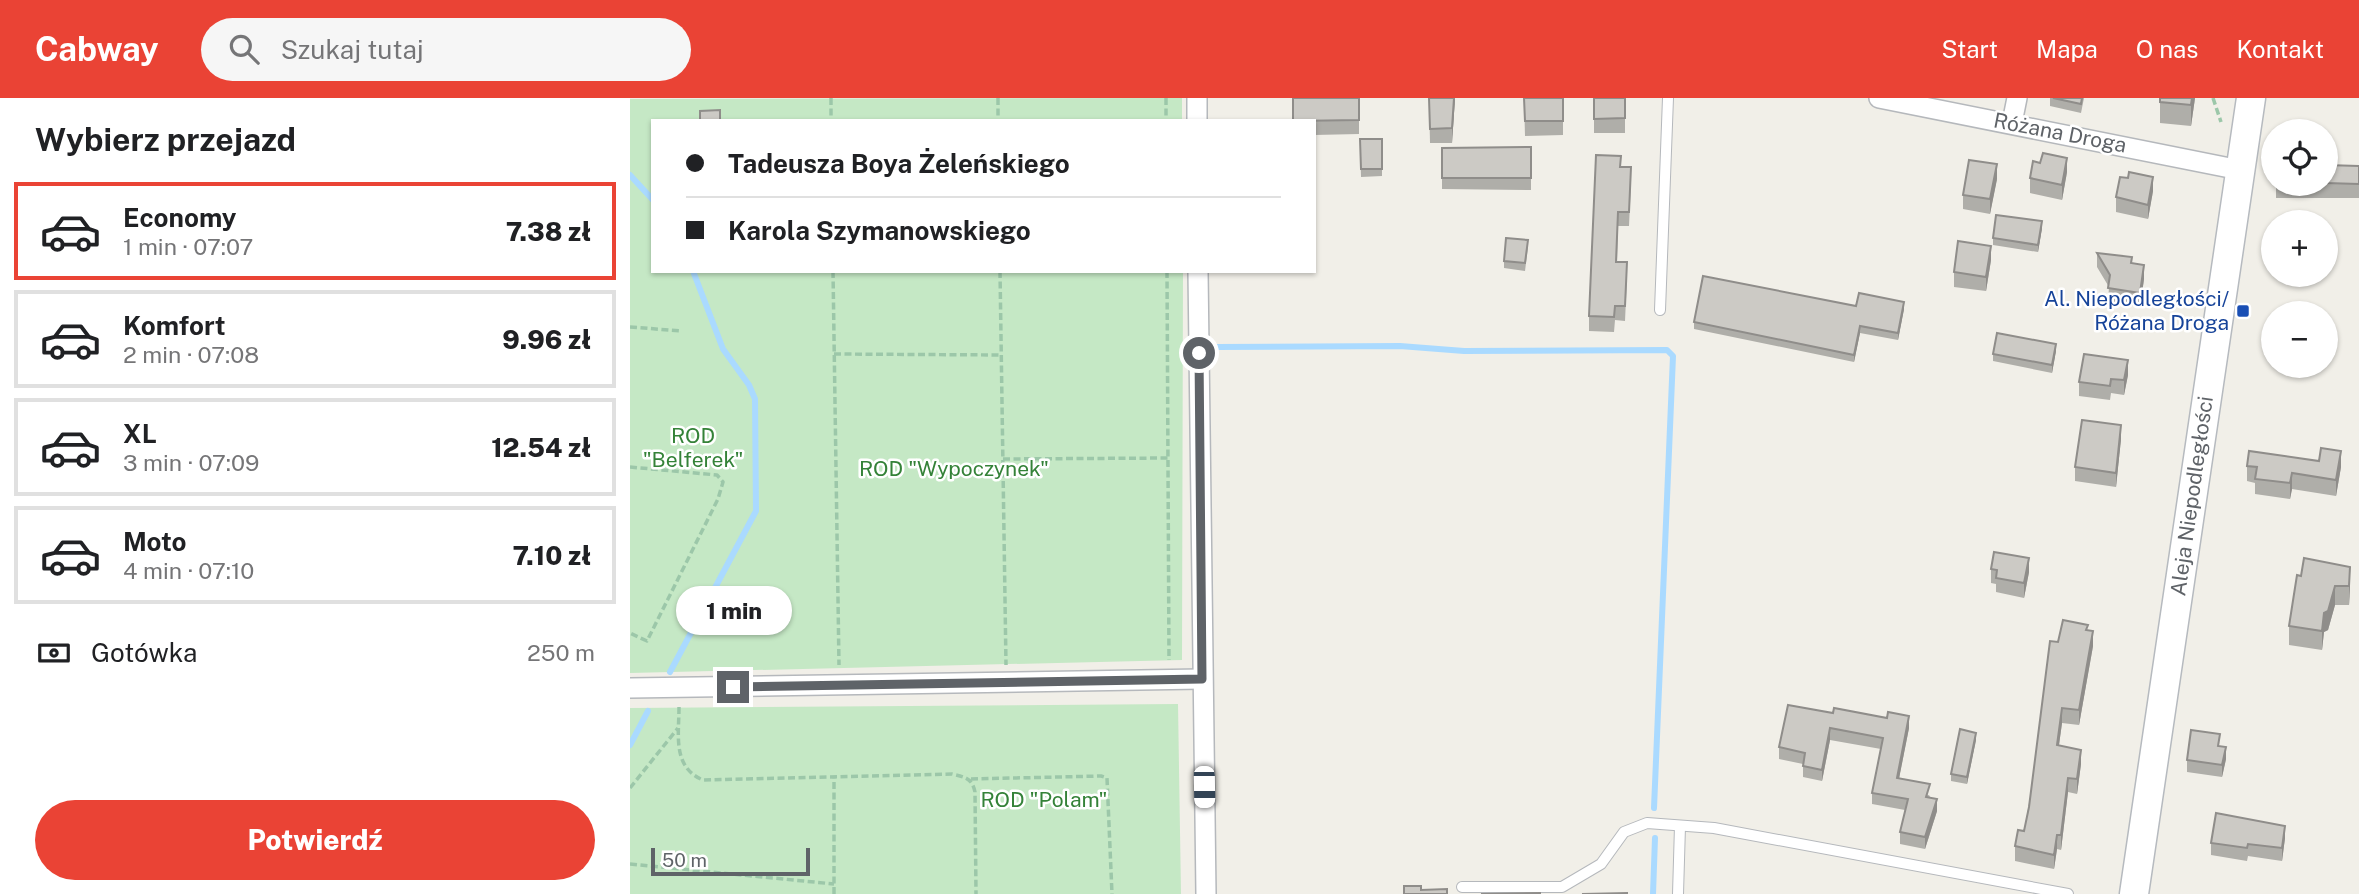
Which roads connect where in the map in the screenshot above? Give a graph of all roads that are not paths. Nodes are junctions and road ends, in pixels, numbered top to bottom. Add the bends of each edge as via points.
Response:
1 (1197, 98) edge
2 (1668, 98) edge
3 (1879, 98) edge
4 (2017, 98) edge
5 (2251, 98) edge
6 (1197, 119) edge
7 (2012, 123) junction
8 (2240, 170) junction
9 (1198, 273) edge
10 (1660, 310) dead end
11 (1202, 679) junction
12 (630, 688) edge
13 (1680, 826) junction
14 (1462, 887) dead end
15 (1206, 894) edge
16 (1678, 894) edge
17 (2068, 894) edge
18 (2134, 894) edge

1 - 6 street
2 - 10 lane
3 - 7 street, Różana Droga
4 - 7 street
5 - 8 street, Aleja Niepodległości
7 - 8 street, Różana Droga
8 - 18 street, Aleja Niepodległości
9 - 11 street
11 - 12 street
11 - 15 street
13 - 14 lane via 1647,823 1623,832 1601,864 1562,887
13 - 16 lane
13 - 17 lane via 1714,828

